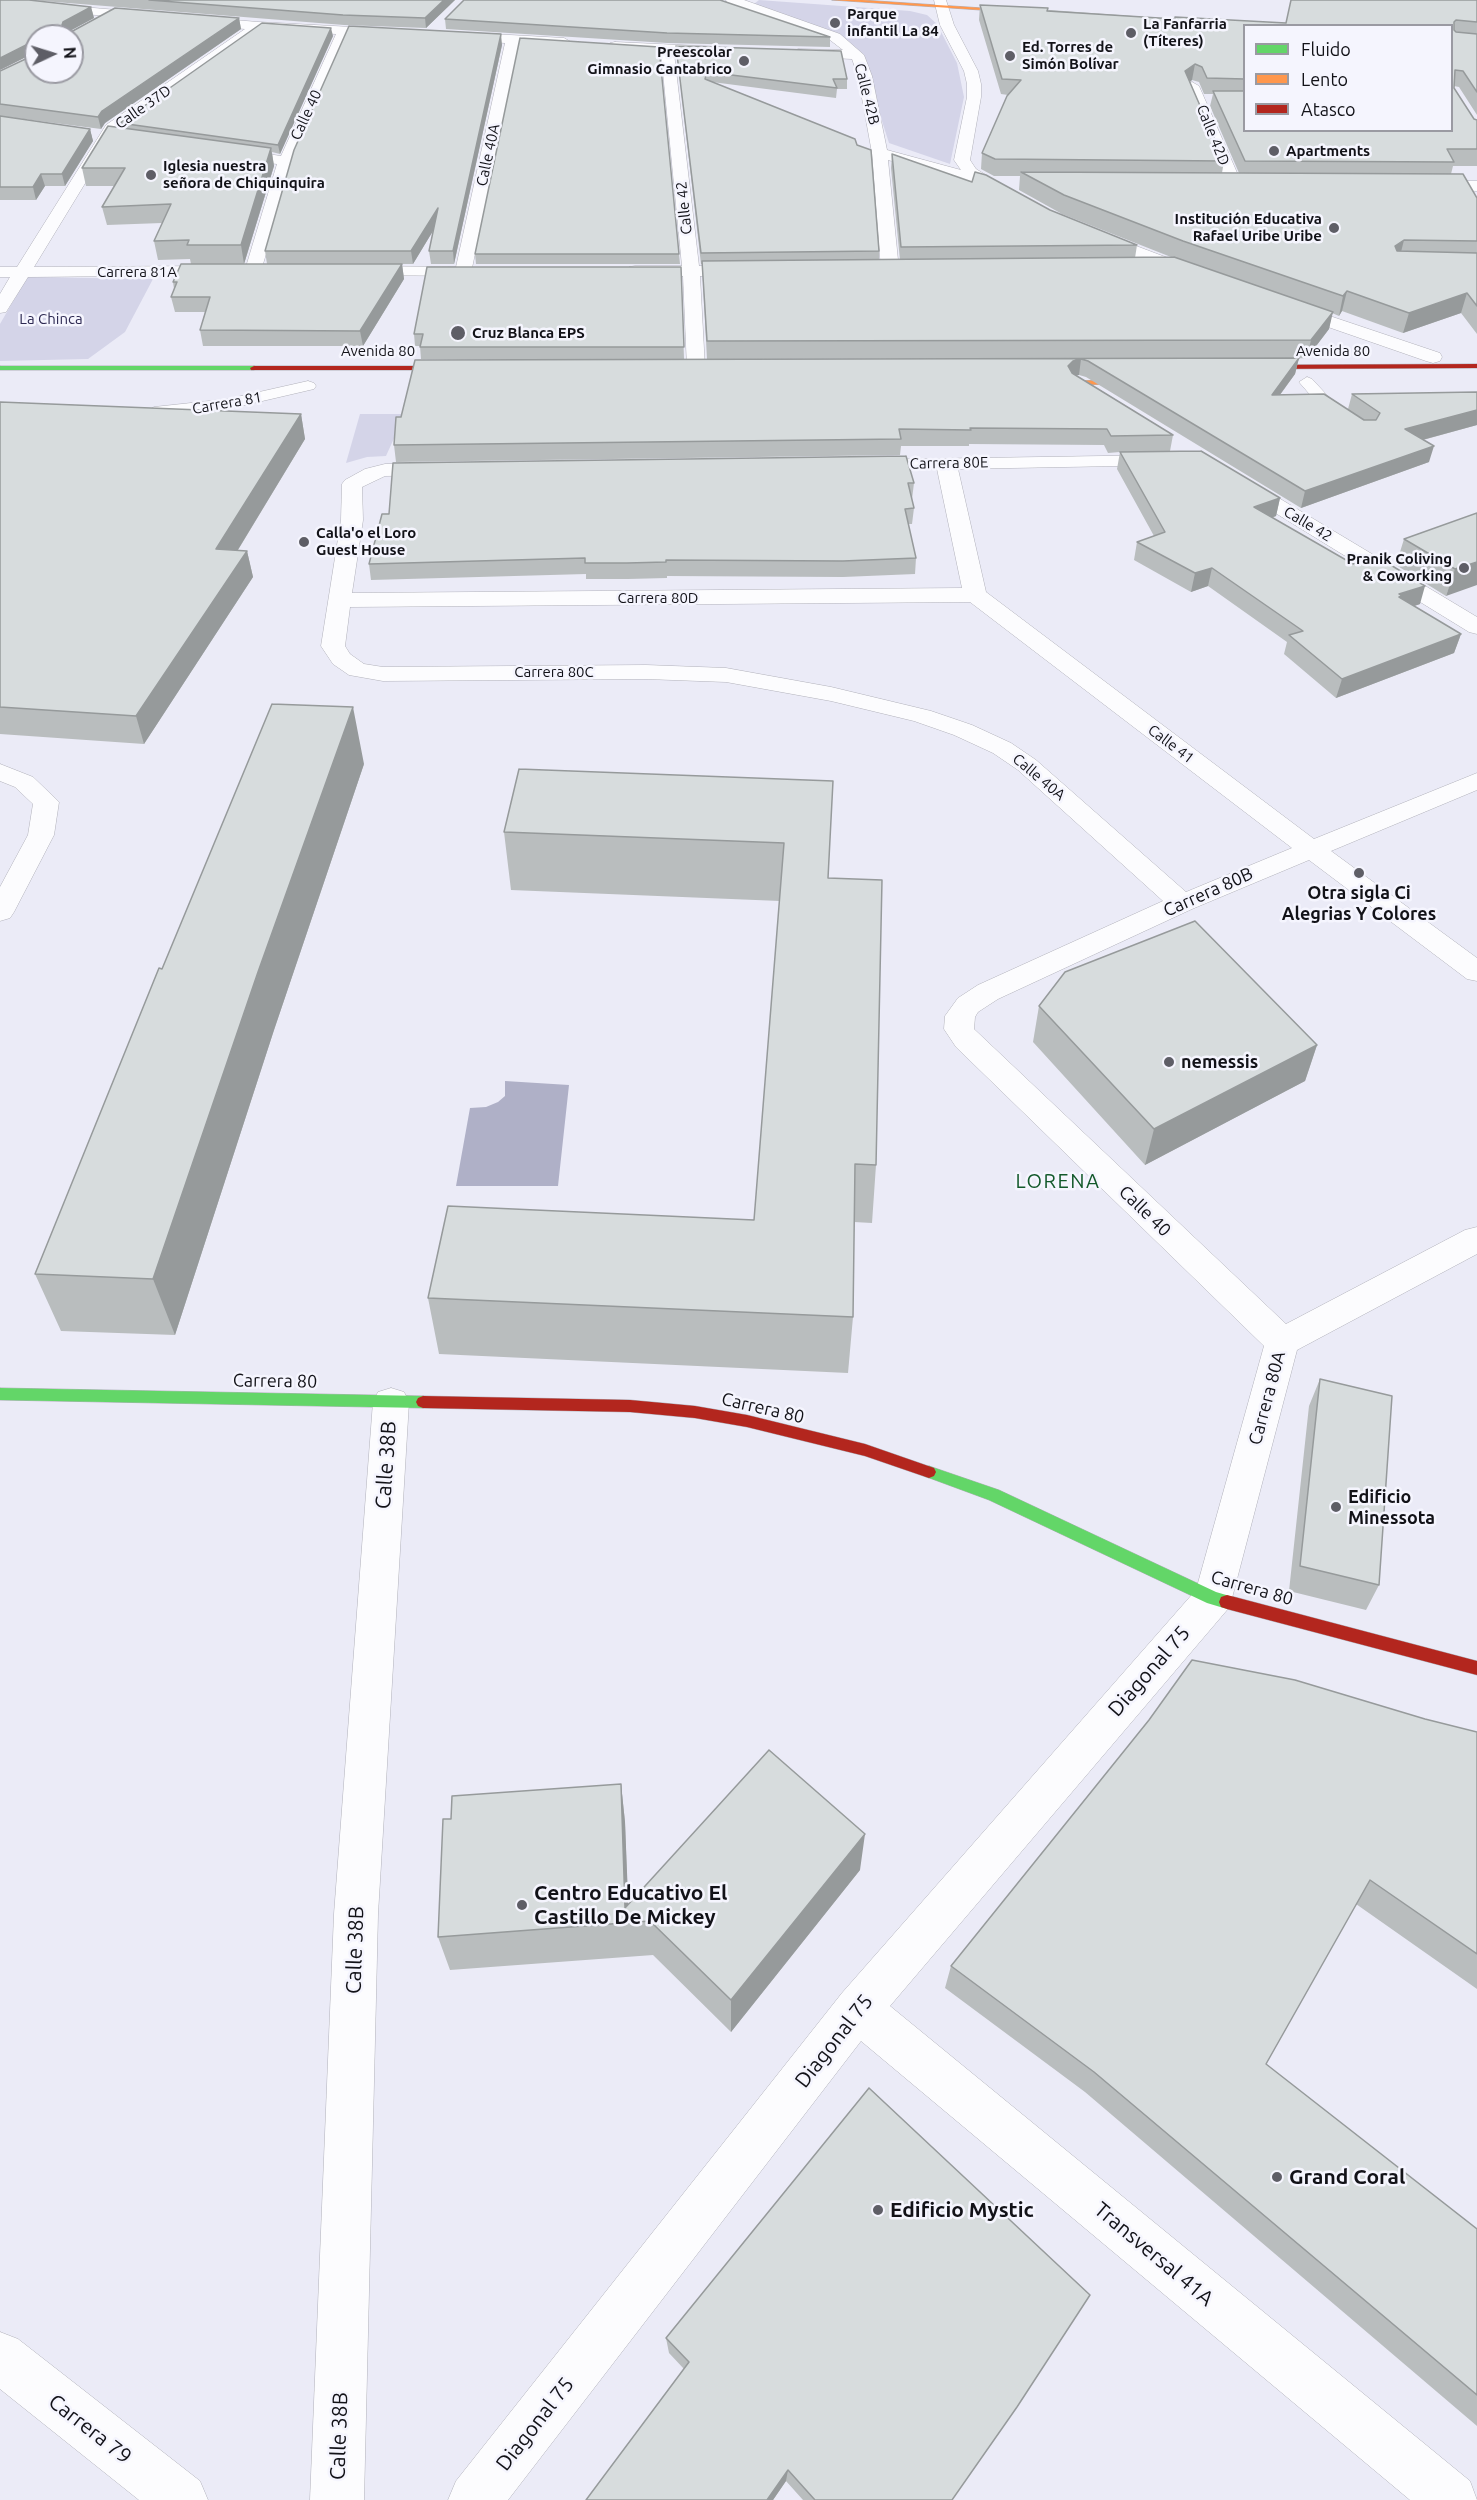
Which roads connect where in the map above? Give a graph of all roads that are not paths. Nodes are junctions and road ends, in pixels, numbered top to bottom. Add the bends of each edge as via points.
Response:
1 (732, 0) edge
2 (835, 0) edge
3 (0, 2) edge
4 (941, 3) edge
5 (1044, 13) edge
6 (116, 14) junction
7 (98, 23) edge
8 (258, 26) junction
9 (344, 31) junction
10 (408, 33) edge
11 (442, 35) edge
12 (513, 39) junction
13 (572, 43) edge
14 (596, 44) edge
15 (668, 49) junction
16 (739, 51) edge
17 (786, 53) edge
18 (857, 55) junction
19 (1192, 86) edge
20 (90, 135) edge
21 (107, 138) junction
22 (127, 140) edge
23 (218, 152) edge
24 (880, 153) junction
25 (286, 161) junction
26 (988, 183) junction
27 (1018, 183) edge
28 (1233, 184) edge
29 (1407, 185) edge
30 (1477, 186) edge
31 (1029, 205) edge
32 (1077, 228) edge
33 (1126, 267) edge
34 (1173, 267) junction
35 (254, 270) junction
36 (890, 270) edge
37 (277, 271) edge
38 (347, 271) edge
39 (619, 271) edge
40 (691, 271) junction
41 (761, 271) edge
42 (0, 272) edge
43 (22, 272) junction
44 (463, 272) junction
45 (487, 272) edge
46 (1206, 278) edge
47 (1273, 302) edge
48 (0, 308) edge
49 (1433, 357) junction
50 (1477, 357) edge
51 (1477, 366) edge
52 (1393, 367) junction
53 (0, 368) edge
54 (471, 368) edge
55 (696, 368) edge
56 (1239, 368) edge
57 (1330, 381) dead end
58 (1078, 382) junction
59 (1158, 382) edge
60 (1301, 382) joint
61 (1032, 383) edge
62 (249, 386) dead end
63 (314, 386) joint
64 (1111, 404) edge
65 (140, 412) edge
66 (1358, 426) edge
67 (1179, 460) edge
68 (946, 463) junction
69 (839, 464) edge
70 (457, 469) edge
71 (1223, 472) edge
72 (975, 596) junction
73 (342, 600) junction
74 (1477, 627) edge
75 (831, 694) joint
76 (0, 772) edge
77 (1477, 781) edge
78 (1309, 848) junction
79 (1182, 903) junction
80 (0, 912) edge
81 (1477, 972) edge
82 (959, 1029) joint
83 (1477, 1239) edge
84 (1282, 1342) junction
85 (0, 1394) edge
86 (391, 1402) junction
87 (1213, 1598) junction
88 (1477, 1668) edge
89 (858, 2009) junction
90 (0, 2357) edge
91 (181, 2500) edge
92 (337, 2500) edge
93 (475, 2500) edge
94 (1451, 2500) edge

1 - 18 street, Calle 42B via 835,37
2 - 4 street
3 - 6 street
4 - 5 street
4 - 26 street via 974,84 962,160 970,172
6 - 7 street
6 - 8 street
8 - 9 street
8 - 21 street, Calle 37D via 111,128
9 - 10 street
9 - 25 street, Calle 40
11 - 12 street
12 - 13 street
12 - 44 street, Calle 40A
14 - 15 street
15 - 16 street
15 - 40 street, Calle 42
17 - 18 street
18 - 24 street, Calle 42B via 865,75
19 - 28 street, Calle 42D via 1205,100
20 - 21 street
21 - 22 street
21 - 43 street, Calle 37D
23 - 25 street
24 - 26 street
24 - 36 street, Calle 42B
25 - 35 street, Calle 40
26 - 27 street
26 - 31 street
29 - 30 street
32 - 34 street
33 - 34 street
34 - 46 street
35 - 37 street, Carrera 81A
35 - 43 street, Carrera 81A
38 - 44 street
39 - 40 street
40 - 41 street
40 - 55 street, Calle 42
42 - 43 street, Carrera 81A
43 - 48 street, Calle 37D
44 - 45 street
47 - 49 street
49 - 50 street
49 - 52 street
51 - 52 street, Avenida 80
52 - 56 street, Avenida 80
53 - 54 street, Avenida 80
57 - 60 street, Avenida 80
58 - 59 street
58 - 61 street
58 - 64 street
60 - 66 lane via 1331,409
62 - 63 street
63 - 65 lane, Carrera 81 via 208,407
67 - 68 street, Carrera 80E
68 - 69 street, Carrera 80E
68 - 72 street
70 - 73 street via 385,470 352,484 352,520
71 - 74 street, Calle 42
72 - 73 street, Carrera 80D
72 - 78 street, Calle 41
73 - 75 street, Carrera 80C via 333,646 341,659 357,670 383,674 691,673 762,680
75 - 79 street, Calle 40A via 922,716 1002,748 1027,765
76 - 80 street via 24,782 46,802 41,835
77 - 78 street, Carrera 80B
78 - 79 street, Carrera 80B
78 - 81 street, Calle 41
79 - 82 street, Carrera 80B via 987,992 968,1005 960,1016
82 - 84 street, Calle 40 via 966,1040
83 - 84 street, Carrera 80A
84 - 87 street, Carrera 80A
85 - 86 street, Carrera 80
86 - 87 street, Carrera 80 via 630,1406 747,1421 865,1450 994,1495
86 - 92 street, Calle 38B via 356,1914
87 - 88 street, Carrera 80
87 - 89 street, Diagonal 75
89 - 93 street, Diagonal 75
89 - 94 street, Transversal 41A
90 - 91 street, Carrera 79

